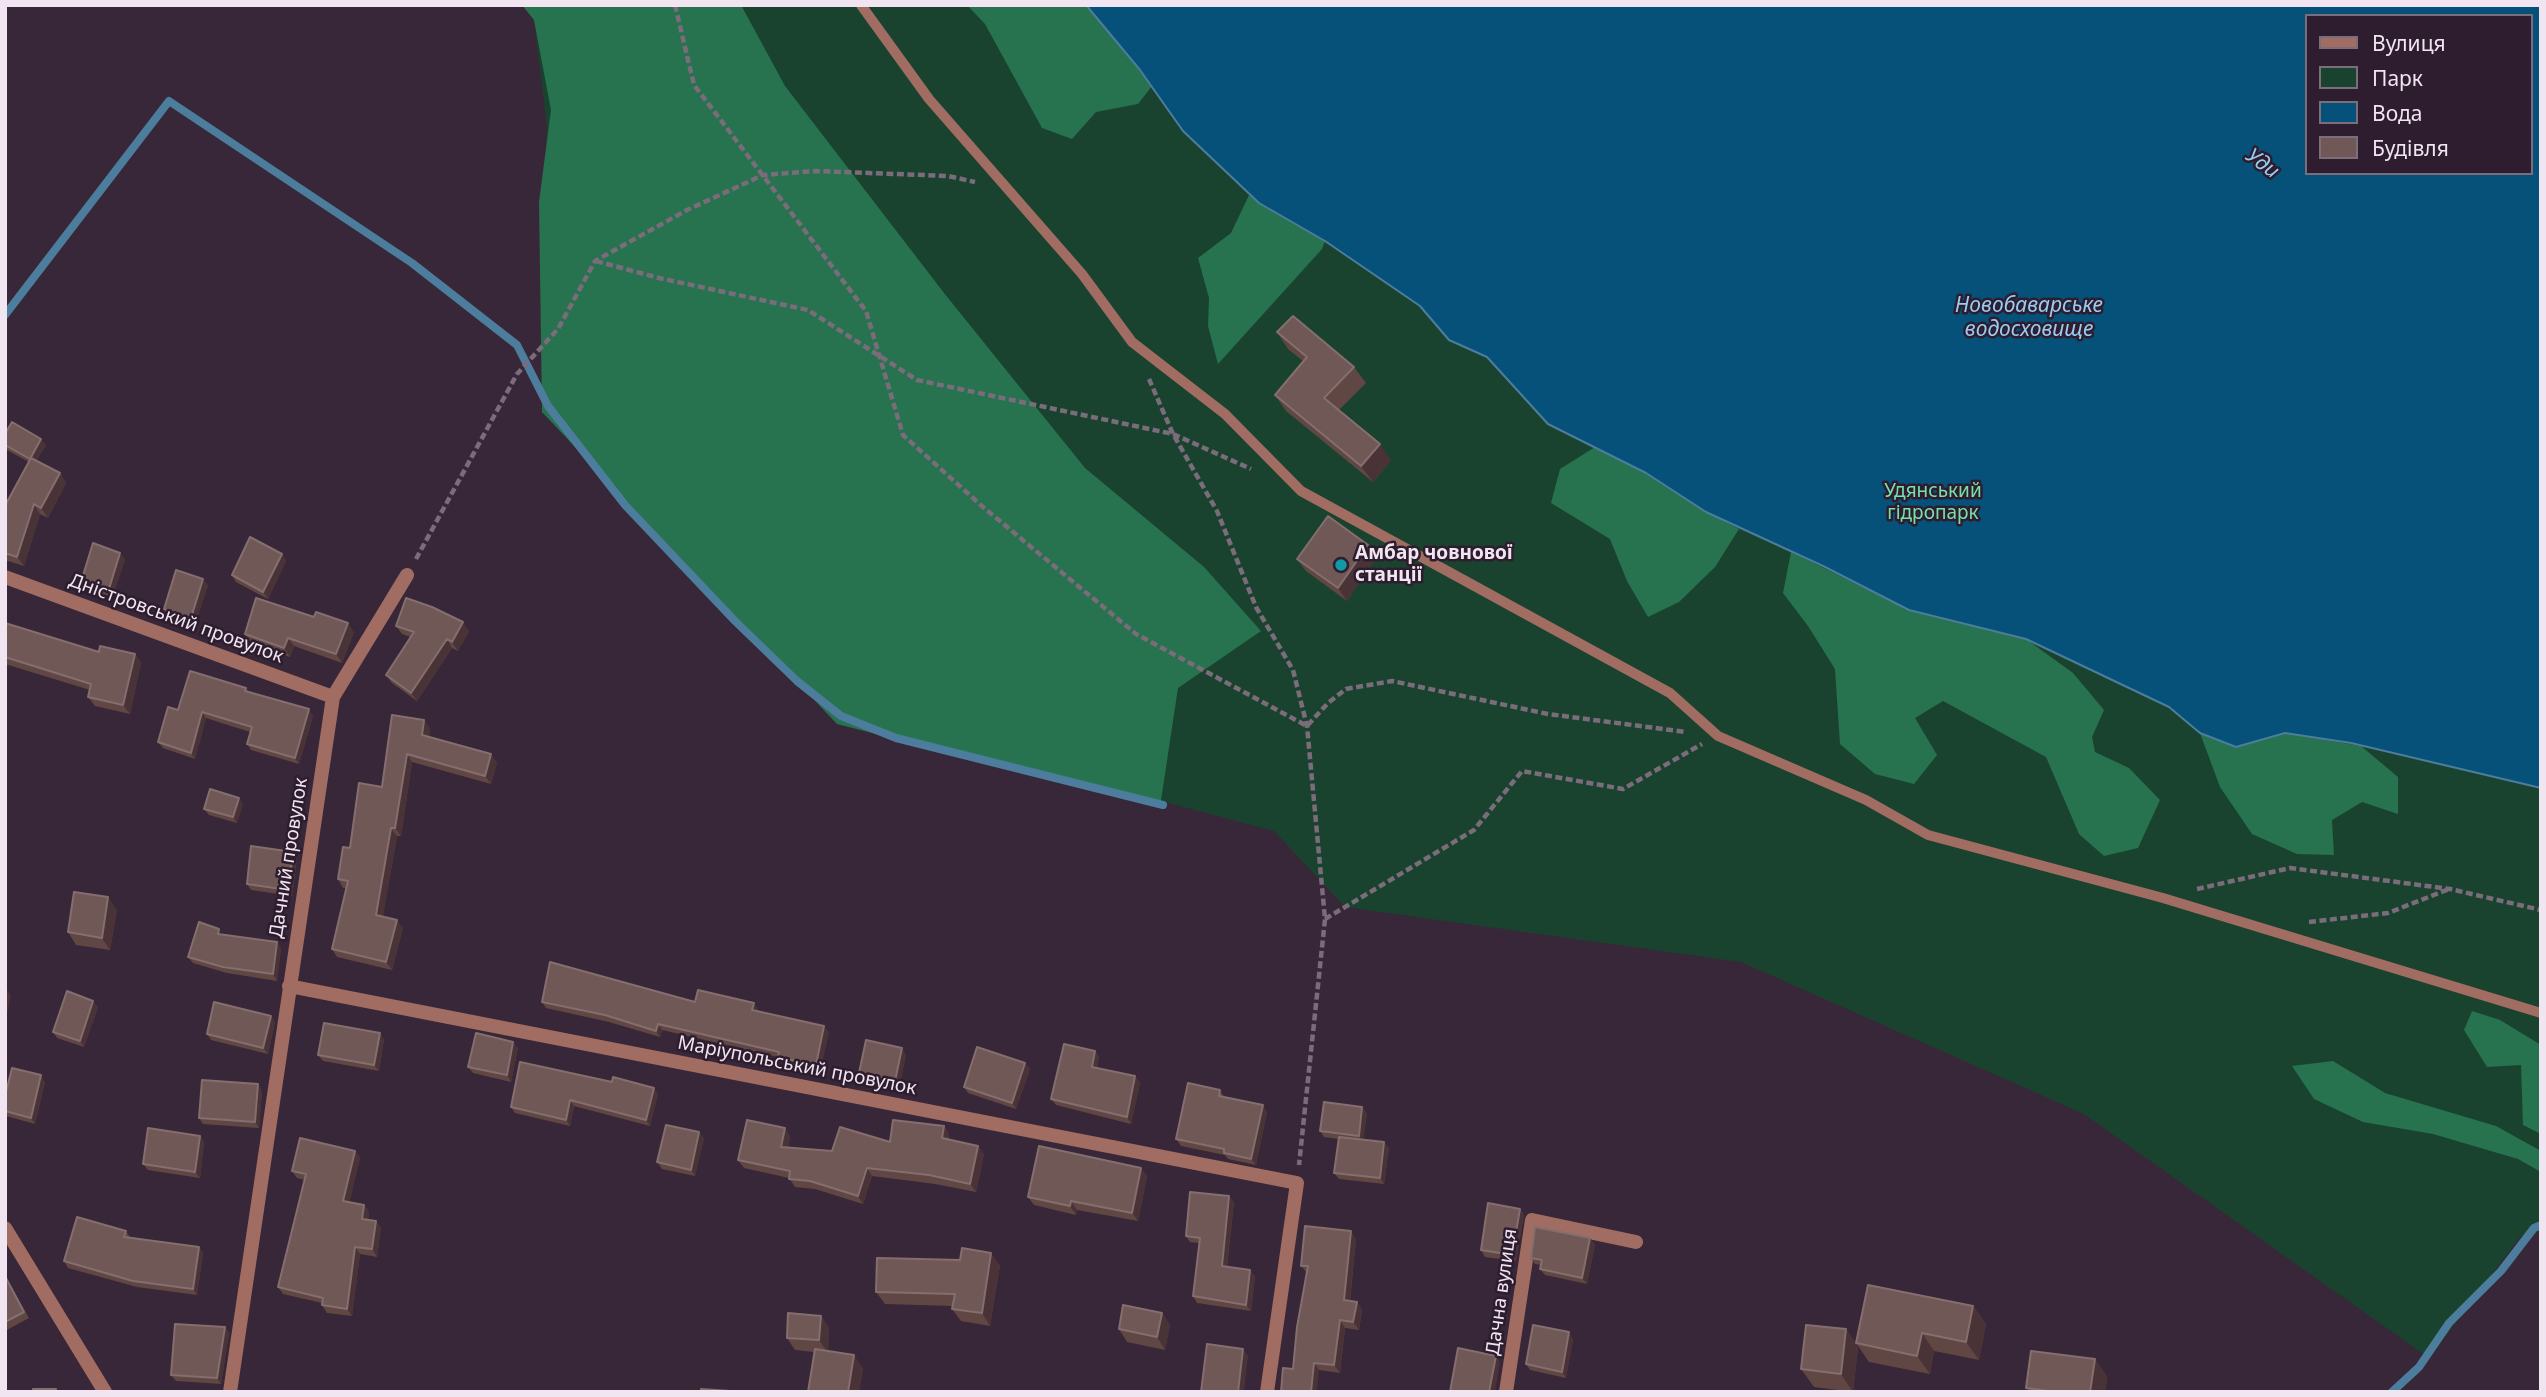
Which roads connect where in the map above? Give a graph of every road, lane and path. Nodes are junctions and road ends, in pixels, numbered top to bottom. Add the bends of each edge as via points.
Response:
1 (675, 5) edge
2 (861, 5) edge
3 (763, 175) junction
4 (1009, 189) junction
5 (595, 261) junction
6 (879, 354) junction
7 (1148, 376) dead end
8 (1173, 434) junction
9 (1254, 470) dead end
10 (407, 575) joint
11 (5, 577) edge
12 (333, 697) junction
13 (1307, 726) junction
14 (1718, 736) junction
15 (2450, 889) junction
16 (2163, 898) junction
17 (2541, 910) edge
18 (1325, 919) junction
19 (2302, 922) dead end
20 (289, 986) junction
21 (2541, 1013) edge
22 (1297, 1183) junction
23 (5, 1228) edge
24 (1636, 1242) dead end
25 (105, 1392) edge
26 (230, 1392) edge
27 (1267, 1392) edge
28 (1506, 1392) edge

1 - 3 path via 694,85
2 - 4 lane via 929,99
3 - 4 path via 816,171 948,176
3 - 5 path
3 - 6 path via 866,311
4 - 14 lane via 1082,274 1132,342 1225,414 1301,491 1670,693
5 - 6 path via 808,310
5 - 10 path via 558,329 517,374
6 - 8 path via 917,380
6 - 13 path via 903,435 982,507 1136,634
7 - 8 path
8 - 9 path
8 - 13 path via 1217,511 1256,607 1293,670
10 - 12 street, Дачний провулок
11 - 12 street, Дністровський провулок
12 - 20 street, Дачний провулок
13 - 14 path via 1346,689 1392,681 1548,714
13 - 18 path
14 - 16 lane via 1866,800 1928,835
14 - 18 path via 1623,789 1522,771 1475,830
15 - 16 path via 2290,867
15 - 17 path
15 - 19 path via 2388,913
16 - 21 lane
18 - 22 path
20 - 22 street, Маріупольський провулок
20 - 26 street, Дачний провулок
22 - 27 street
23 - 25 street
24 - 28 street, Дачна вулиця via 1532,1220

